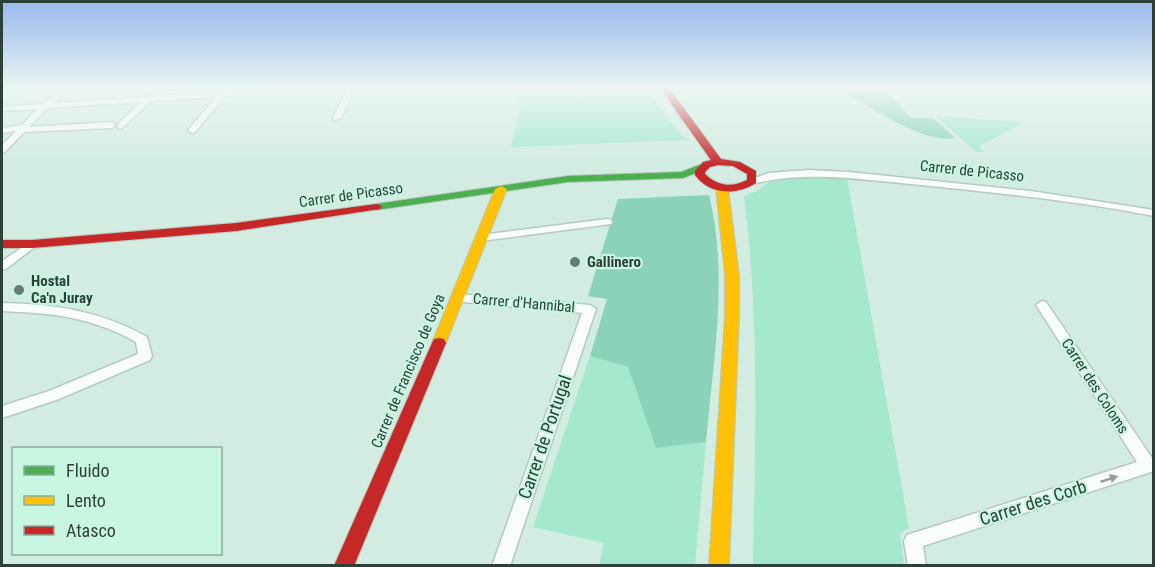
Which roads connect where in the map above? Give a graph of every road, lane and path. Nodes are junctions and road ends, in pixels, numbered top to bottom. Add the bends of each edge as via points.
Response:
1 (37, 114) edge
2 (129, 114) edge
3 (205, 114) edge
4 (339, 114) edge
5 (685, 114) edge
6 (337, 118) dead end
7 (22, 129) junction
8 (2, 130) edge
9 (192, 130) dead end
10 (2, 150) edge
11 (717, 162) junction
12 (702, 167) junction
13 (752, 181) junction
14 (722, 188) junction
15 (501, 189) junction
16 (1154, 213) edge
17 (607, 222) dead end
18 (481, 238) junction
19 (2, 244) edge
20 (32, 244) junction
21 (2, 266) edge
22 (458, 298) junction
23 (1042, 305) dead end
24 (2, 307) edge
25 (590, 309) joint
26 (2, 412) edge
27 (1151, 465) edge
28 (344, 566) edge
29 (501, 566) edge
30 (719, 566) edge
31 (917, 566) edge

1 - 7 street
2 - 7 street via 116,125
3 - 9 street
4 - 6 street
5 - 11 street
7 - 8 street
7 - 10 street
11 - 12 street, Carrer de Picasso
11 - 13 street via 745,167 752,173
12 - 14 street via 702,179
12 - 15 street, Carrer de Picasso via 683,176 568,179
13 - 14 street via 738,188
13 - 16 street, Carrer de Picasso via 786,173 849,176 1014,192
14 - 30 street via 732,275 732,316
15 - 18 street, Carrer de Francisco de Goya
15 - 20 street, Carrer de Picasso via 236,227
17 - 18 street
18 - 22 street, Carrer de Francisco de Goya
19 - 20 street, Carrer de Picasso
20 - 21 street
22 - 25 street, Carrer d'Hannibal
22 - 28 street, Carrer de Francisco de Goya
23 - 27 street, Carrer des Coloms
24 - 26 street via 55,308 104,322 142,340 145,356 54,395
25 - 29 street, Carrer de Portugal
31 -> 27 street, Carrer des Corb via 913,542

